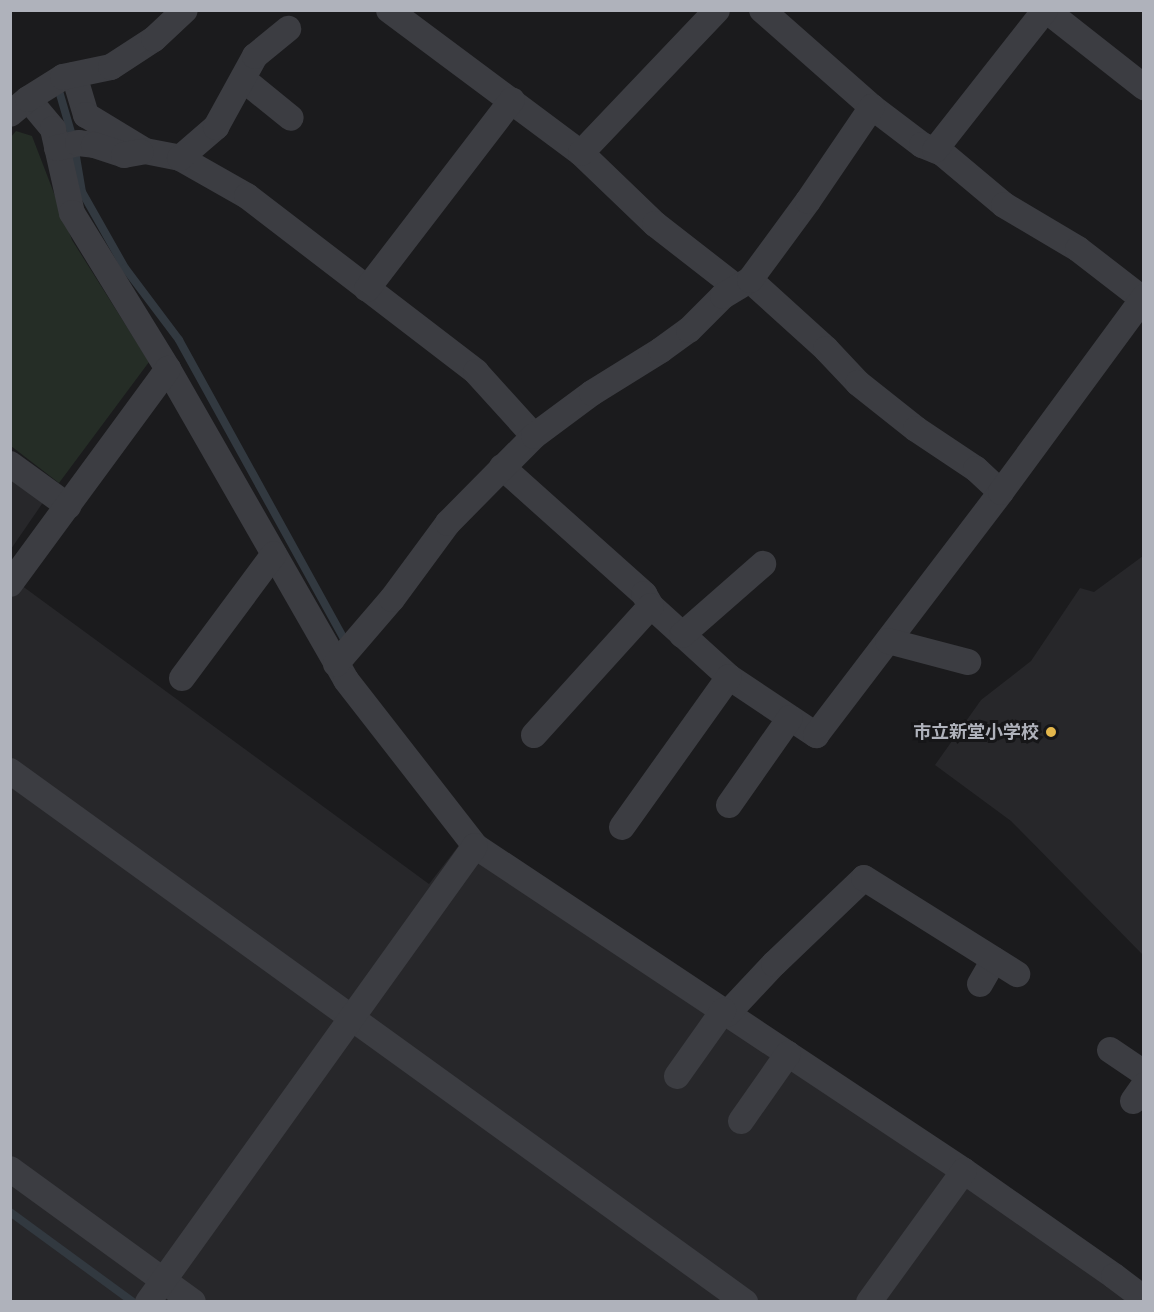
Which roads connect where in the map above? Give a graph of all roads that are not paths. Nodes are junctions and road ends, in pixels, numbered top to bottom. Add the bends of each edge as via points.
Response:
1 (185, 10) edge
2 (388, 10) edge
3 (717, 10) edge
4 (762, 10) edge
5 (1045, 10) edge
6 (288, 29) dead end
7 (74, 75) junction
8 (244, 80) junction
9 (1143, 87) edge
10 (512, 100) junction
11 (20, 106) edge
12 (872, 107) junction
13 (291, 118) dead end
14 (68, 146) junction
15 (935, 150) junction
16 (145, 151) junction
17 (581, 153) junction
18 (180, 158) junction
19 (743, 284) junction
20 (367, 289) junction
21 (1143, 299) edge
22 (168, 369) junction
23 (534, 436) junction
24 (10, 464) edge
25 (502, 467) junction
26 (1001, 492) junction
27 (68, 506) junction
28 (274, 554) junction
29 (763, 564) dead end
30 (10, 584) edge
31 (651, 606) junction
32 (682, 635) junction
33 (888, 641) junction
34 (343, 657) junction
35 (968, 662) dead end
36 (729, 676) junction
37 (182, 678) dead end
38 (790, 718) junction
39 (534, 735) dead end
40 (10, 771) edge
41 (729, 805) dead end
42 (622, 826) dead end
43 (475, 846) junction
44 (994, 960) junction
45 (1017, 974) dead end
46 (980, 984) dead end
47 (733, 1006) junction
48 (352, 1018) junction
49 (1110, 1050) dead end
50 (788, 1054) junction
51 (1143, 1072) edge
52 (677, 1076) dead end
53 (741, 1120) dead end
54 (10, 1169) edge
55 (964, 1171) junction
56 (164, 1280) junction
57 (1143, 1299) edge
58 (148, 1302) edge
59 (193, 1302) edge
60 (745, 1302) edge
61 (869, 1302) edge

1 - 7 street via 154,39 111,67
2 - 10 street
3 - 17 street
4 - 12 street
5 - 9 street
5 - 15 street
6 - 8 street via 255,56
7 - 11 street via 63,77
7 - 16 street via 86,115
8 - 13 street
8 - 18 street via 216,127
10 - 17 street
10 - 20 street
11 - 14 street via 53,129
12 - 15 street via 922,146
12 - 19 street via 808,201
14 - 16 street via 94,145 124,155
14 - 22 street via 72,213
15 - 21 street via 1004,205 1078,249
16 - 18 street
17 - 19 street via 655,224
18 - 20 street via 247,196
19 - 23 street via 723,296 689,330
19 - 26 street via 826,349 858,383 916,429 976,469
20 - 23 street via 476,372
21 - 26 street
22 - 27 street
22 - 28 street
23 - 25 street
24 - 27 street
25 - 31 street via 644,594
25 - 34 street via 448,523
26 - 33 street
27 - 30 street
28 - 34 street
28 - 37 street
29 - 32 street
31 - 32 street
31 - 39 street
32 - 36 street
33 - 35 street via 937,643
33 - 38 street via 816,735
34 - 43 street via 346,680
36 - 38 street
36 - 42 street
38 - 41 street
40 - 48 street
43 - 47 street
43 - 48 street
44 - 45 street
44 - 46 street
44 - 47 street via 864,878
47 - 50 street
47 - 52 street
48 - 56 street
48 - 60 street
49 - 51 street
50 - 53 street
50 - 55 street
54 - 56 street
55 - 57 street
55 - 61 street
56 - 58 street
56 - 59 street

